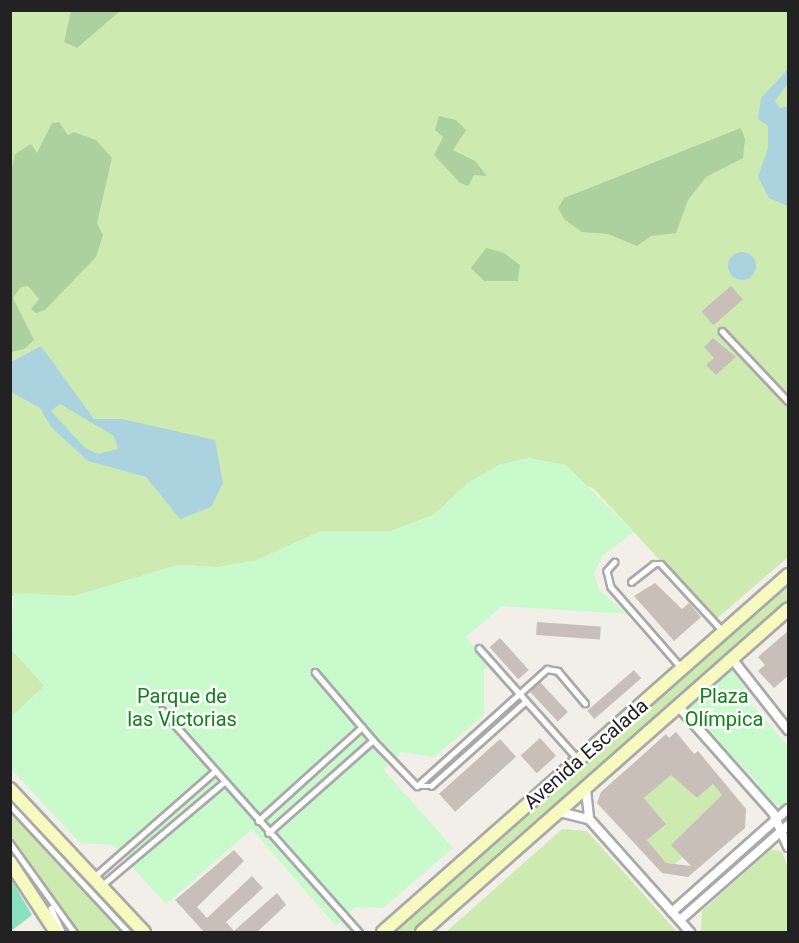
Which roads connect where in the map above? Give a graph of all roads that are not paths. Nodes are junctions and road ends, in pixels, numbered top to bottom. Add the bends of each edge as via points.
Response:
1 (722, 331) dead end
2 (789, 401) edge
3 (615, 562) dead end
4 (789, 575) edge
5 (631, 582) dead end
6 (789, 609) edge
7 (724, 632) junction
8 (479, 648) dead end
9 (733, 660) junction
10 (682, 669) junction
11 (315, 672) dead end
12 (518, 692) junction
13 (526, 701) junction
14 (585, 703) dead end
15 (679, 707) junction
16 (162, 710) dead end
17 (362, 728) junction
18 (789, 730) edge
19 (373, 740) junction
20 (579, 760) junction
21 (214, 772) junction
22 (223, 783) junction
23 (417, 786) junction
24 (10, 789) edge
25 (586, 789) junction
26 (10, 805) edge
27 (789, 809) edge
28 (560, 812) junction
29 (589, 819) junction
30 (776, 820) junction
31 (258, 821) junction
32 (785, 828) edge
33 (268, 833) junction
34 (10, 843) edge
35 (789, 847) edge
36 (10, 861) edge
37 (97, 882) junction
38 (49, 902) junction
39 (672, 912) junction
40 (680, 920) junction
41 (56, 933) edge
42 (62, 933) edge
43 (74, 933) edge
44 (128, 933) edge
45 (144, 933) edge
46 (359, 933) edge
47 (383, 933) edge
48 (422, 933) edge
49 (690, 933) edge

1 - 2 lane
3 - 10 lane via 607,571 611,587
4 - 7 main road, Avenida Escalada
5 - 7 lane via 654,564 661,564
6 - 9 main road, Avenida Escalada
7 - 10 main road, Avenida Escalada
8 - 12 lane
9 - 15 main road, Avenida Escalada
9 - 18 street
10 - 20 main road, Avenida Escalada
11 - 17 lane
12 - 13 lane
12 - 14 lane via 553,669
12 - 23 lane
13 - 20 lane
13 - 23 lane via 431,786
15 - 25 main road, Avenida Escalada
15 - 30 street
16 - 21 lane
17 - 19 lane
17 - 31 lane
19 - 23 lane
19 - 33 lane
20 - 47 main road, Avenida Escalada
21 - 22 lane
21 - 37 lane
22 - 31 lane
22 - 37 lane
24 - 37 main road
25 - 28 main road, Avenida Escalada
25 - 29 street
26 - 44 lane
27 - 30 street
28 - 29 street
28 - 48 main road, Avenida Escalada
29 - 39 street
30 - 32 street
30 - 39 street
31 - 33 lane
32 - 35 street
32 - 40 street
33 - 46 lane
34 - 38 lane
36 - 41 main road
37 - 45 main road
38 - 42 lane
38 - 43 lane
39 - 40 street
40 - 49 street

